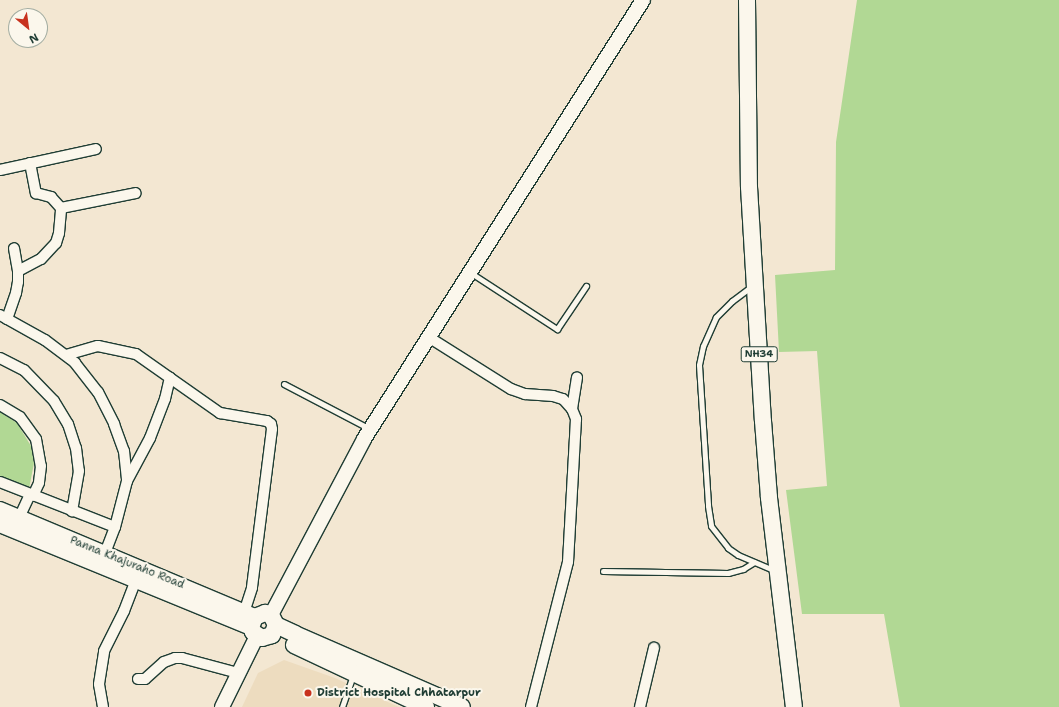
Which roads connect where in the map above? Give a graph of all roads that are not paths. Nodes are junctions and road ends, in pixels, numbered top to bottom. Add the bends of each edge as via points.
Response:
1 (643, 0) edge
2 (747, 0) edge
3 (96, 149) dead end
4 (30, 163) junction
5 (0, 170) edge
6 (136, 193) dead end
7 (61, 208) junction
8 (14, 248) dead end
9 (18, 271) junction
10 (471, 273) junction
11 (755, 284) junction
12 (586, 286) dead end
13 (3, 317) edge
14 (430, 338) junction
15 (66, 355) junction
16 (0, 358) edge
17 (577, 377) dead end
18 (170, 378) junction
19 (284, 384) dead end
20 (0, 405) edge
21 (572, 409) junction
22 (370, 430) junction
23 (127, 481) junction
24 (0, 482) edge
25 (32, 495) junction
26 (0, 510) edge
27 (72, 511) junction
28 (19, 518) junction
29 (0, 524) edge
30 (115, 527) junction
31 (104, 555) junction
32 (754, 562) junction
33 (603, 571) dead end
34 (778, 572) junction
35 (138, 575) junction
36 (261, 624) junction
37 (654, 648) dead end
38 (238, 673) junction
39 (353, 674) junction
40 (138, 679) dead end
41 (103, 707) edge
42 (222, 707) edge
43 (342, 707) edge
44 (426, 707) edge
45 (462, 707) edge
46 (531, 707) edge
47 (640, 707) edge
48 (794, 707) edge

1 - 10 main road
2 - 11 main road, NH34 via 750,187
3 - 4 street
4 - 5 street
4 - 7 street via 36,193 51,197
6 - 7 street
7 - 9 street via 56,243 41,259
8 - 9 street
9 - 13 street via 16,293
10 - 12 lane via 557,329
10 - 14 main road
11 - 32 lane via 716,317 703,346 699,365 711,526 728,548
11 - 34 main road, NH34 via 769,498
13 - 15 street
14 - 21 street via 512,389 525,394 563,399
14 - 22 main road
15 - 18 street via 98,346 122,350 136,354
15 - 23 street via 105,404 124,451
16 - 27 street via 24,370 54,401 68,424 76,448 79,471
17 - 21 street
18 - 23 street via 150,438
18 - 36 street via 220,413 267,421 271,424 252,588
19 - 22 lane
20 - 25 street via 20,417 32,431 37,443 41,466 39,483
21 - 46 street via 576,418 568,562
22 - 36 main road
23 - 30 street
24 - 25 street
25 - 27 street
25 - 28 street
26 - 28 main road, Panna Khajuraho Road
27 - 30 street
28 - 31 main road, Panna Khajuraho Road
29 - 35 main road, Panna Khajuraho Road
30 - 31 street
31 - 35 main road, Panna Khajuraho Road
32 - 33 lane via 743,569 728,573
32 - 34 lane
34 - 48 main road, NH34
35 - 36 main road, Panna Khajuraho Road
35 - 41 street via 104,651 99,684
36 - 38 main road
36 - 39 main road, Panna Khajuraho Road
36 - 45 main road, Panna Khajuraho Road
37 - 47 street
38 - 40 street via 175,658 164,662 145,679
38 - 42 main road
39 - 43 lane
39 - 44 main road, Panna Khajuraho Road

